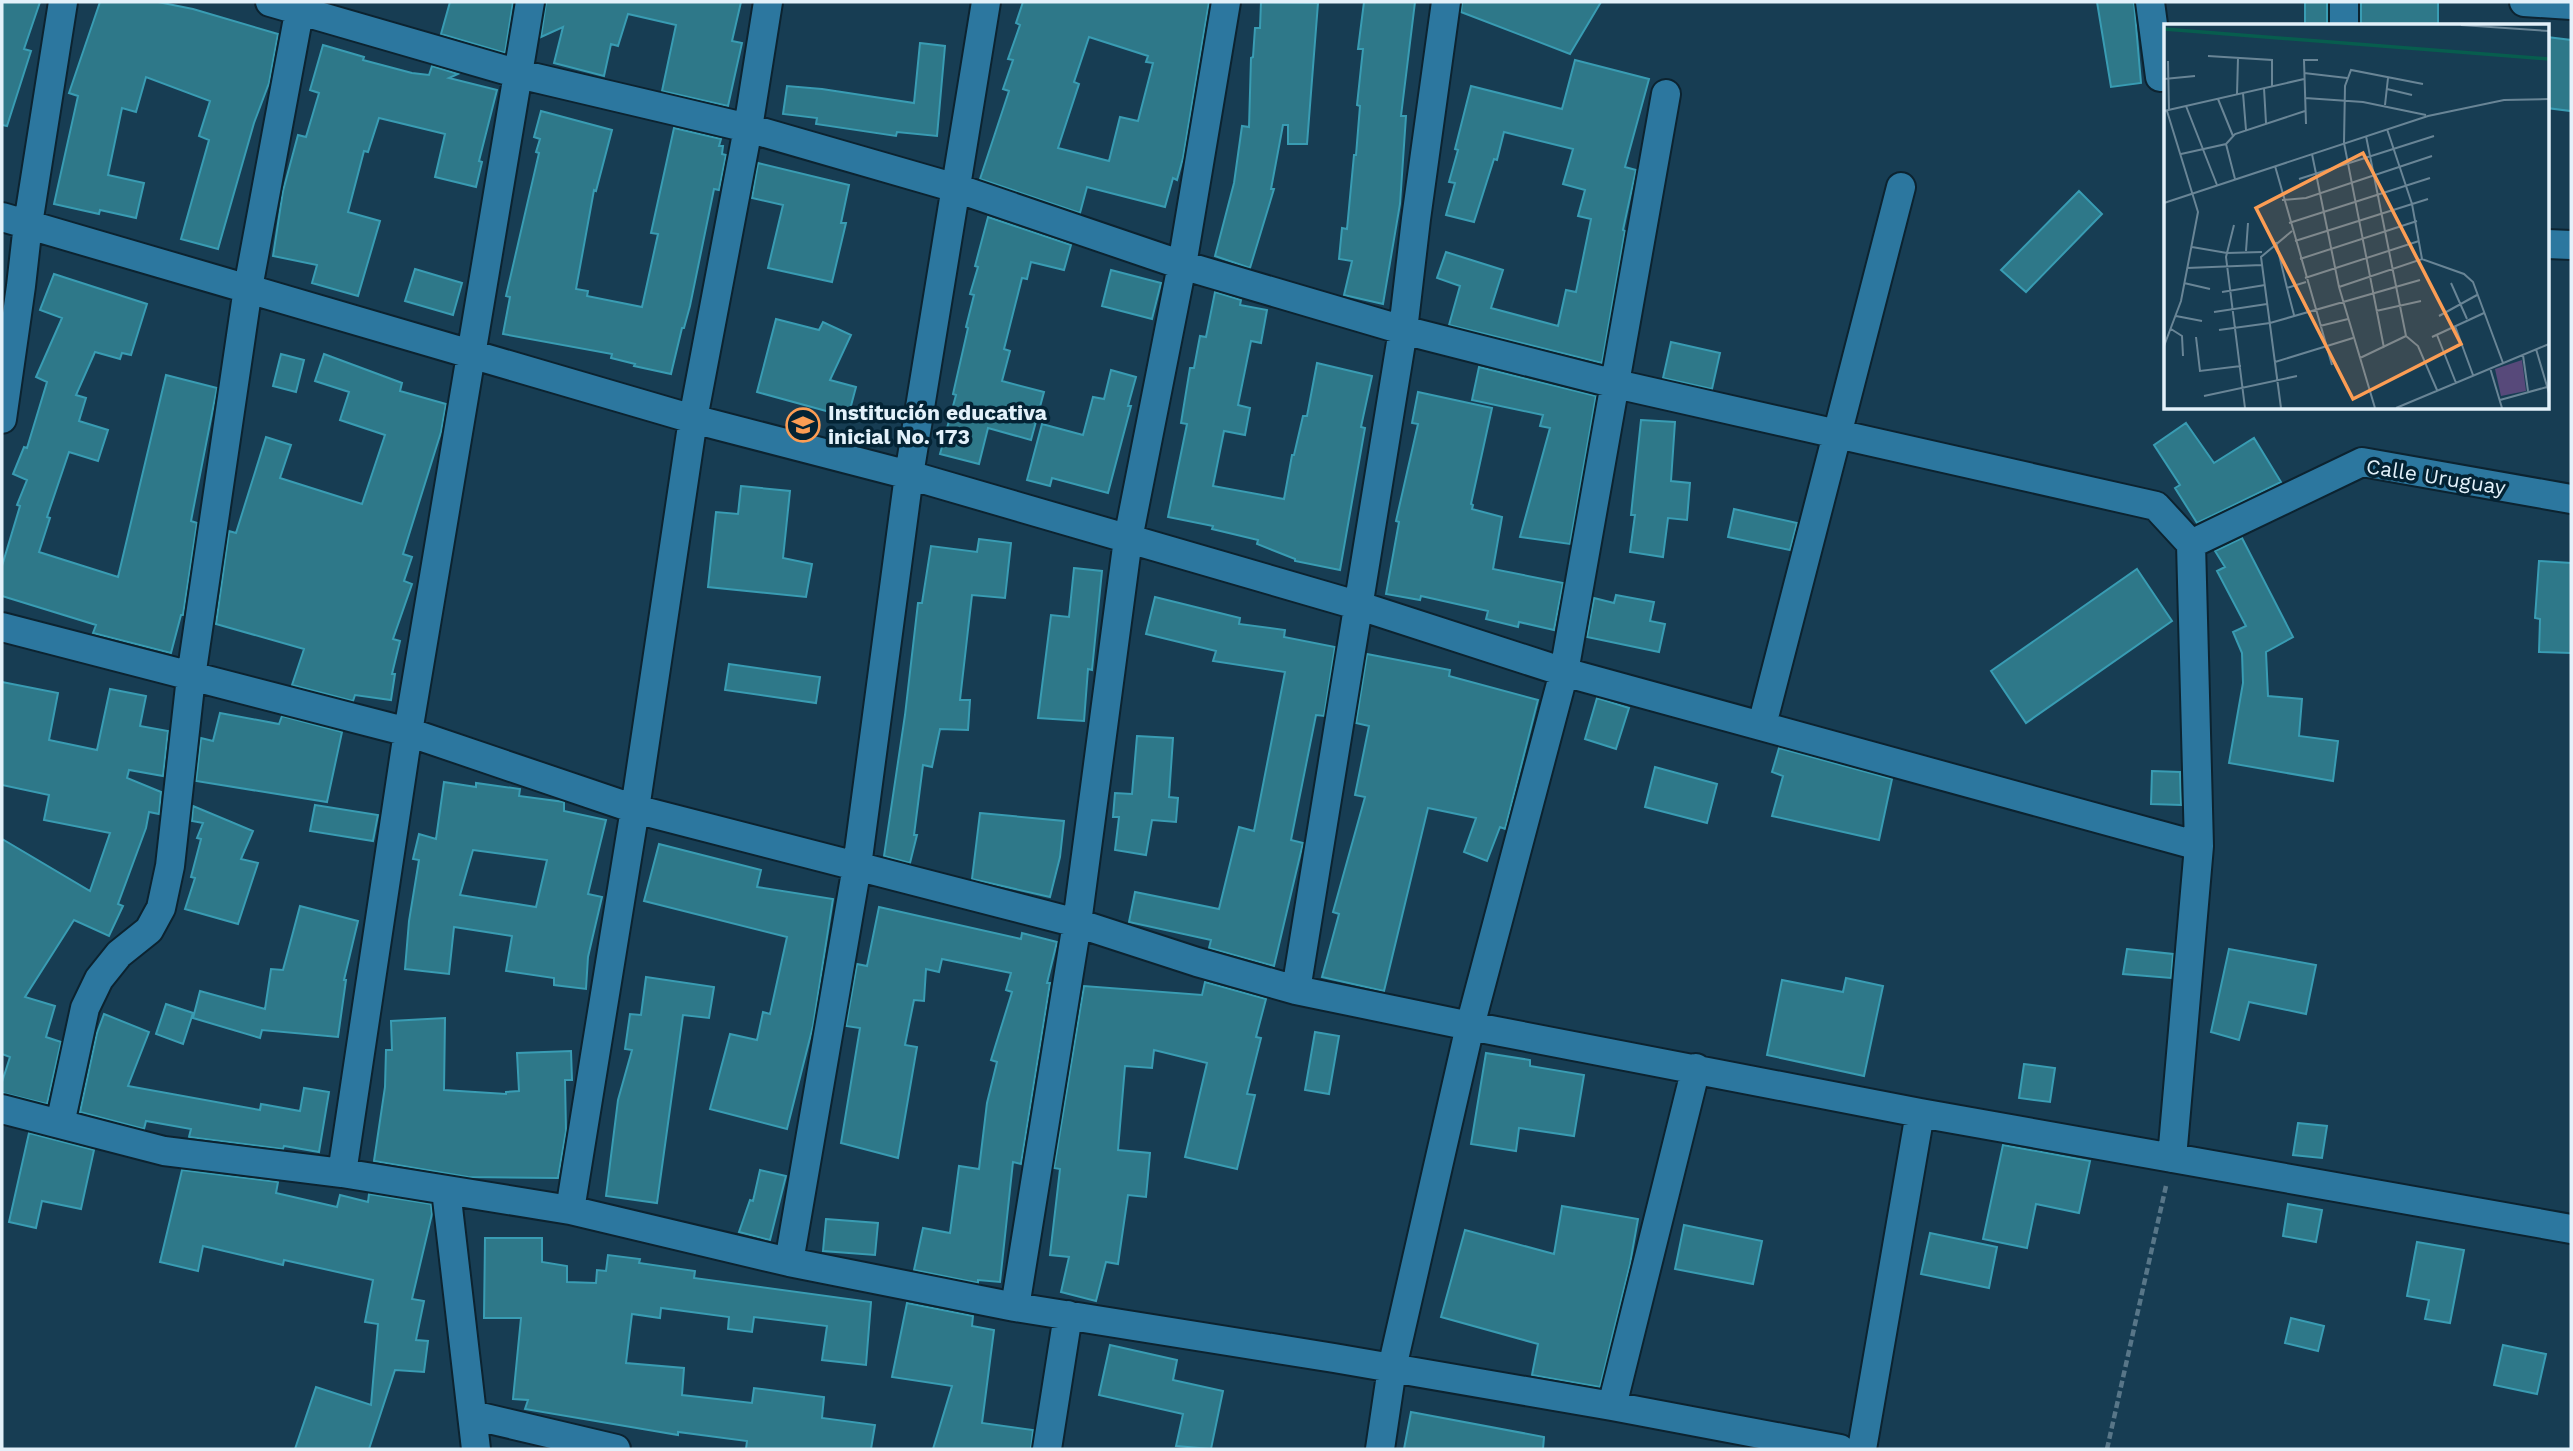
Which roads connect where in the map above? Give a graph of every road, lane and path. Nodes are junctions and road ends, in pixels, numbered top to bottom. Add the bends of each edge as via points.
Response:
1 (63, 2) edge
2 (270, 2) edge
3 (530, 2) edge
4 (768, 2) edge
5 (986, 2) edge
6 (1226, 2) edge
7 (1446, 2) edge
8 (2150, 2) edge
9 (2344, 2) edge
10 (2524, 2) edge
11 (2571, 5) edge
12 (301, 6) edge
13 (2344, 24) edge
14 (519, 74) junction
15 (2160, 77) dead end
16 (1666, 94) dead end
17 (748, 128) junction
18 (1901, 187) dead end
19 (956, 188) junction
20 (15, 221) edge
21 (2548, 244) edge
22 (2571, 245) edge
23 (1182, 265) junction
24 (248, 288) junction
25 (1403, 330) junction
26 (471, 353) junction
27 (1616, 384) junction
28 (2, 419) edge
29 (693, 419) junction
30 (1839, 434) junction
31 (909, 475) junction
32 (2571, 499) edge
33 (1128, 539) junction
34 (2191, 544) junction
35 (1360, 606) junction
36 (2, 627) edge
37 (1564, 672) junction
38 (191, 677) junction
39 (1762, 725) junction
40 (408, 732) junction
41 (635, 808) junction
42 (2199, 846) junction
43 (857, 866) junction
44 (1077, 923) junction
45 (1296, 990) junction
46 (1470, 1026) junction
47 (1696, 1068) junction
48 (2, 1109) edge
49 (1920, 1112) junction
50 (60, 1124) junction
51 (2172, 1158) junction
52 (342, 1173) junction
53 (446, 1190) junction
54 (570, 1210) junction
55 (2571, 1229) edge
56 (789, 1262) junction
57 (1016, 1307) junction
58 (1068, 1315) junction
59 (1392, 1368) junction
60 (1612, 1406) junction
61 (472, 1415) junction
62 (476, 1449) edge
63 (616, 1449) edge
64 (1047, 1449) edge
65 (1380, 1449) edge
66 (1840, 1449) edge
67 (1862, 1449) edge
68 (2107, 1449) edge

1 - 20 street
2 - 12 street
3 - 14 street
4 - 17 street
5 - 19 street
6 - 23 street
7 - 25 street
8 - 15 street
9 - 13 street
10 - 11 street
12 - 14 street
12 - 24 street
14 - 17 street
14 - 26 street
16 - 27 street
17 - 19 street
17 - 29 street
18 - 30 street
19 - 23 street
19 - 31 street
20 - 24 street
20 - 28 street via 21,286
21 - 22 street
23 - 25 street
23 - 33 street
24 - 26 street
24 - 38 street
25 - 27 street
25 - 35 street
26 - 29 street
26 - 40 street
27 - 30 street
27 - 37 street
29 - 31 street
29 - 41 street
30 - 34 street via 2156,506
30 - 39 street
31 - 33 street
31 - 43 street
32 - 34 street, Calle Uruguay via 2362,462
33 - 35 street
33 - 44 street
34 - 42 street
35 - 37 street
35 - 45 street
36 - 38 street
37 - 39 street
37 - 46 street
38 - 40 street
38 - 50 street via 170,866 161,908 149,930 119,954 99,979 85,1008
39 - 42 street
40 - 41 street
40 - 52 street
41 - 43 street
41 - 54 street
42 - 51 street
43 - 44 street
43 - 56 street
44 - 45 street
44 - 57 street
45 - 46 street
46 - 47 street
46 - 59 street
47 - 49 street
47 - 60 street
48 - 50 street
49 - 51 street
49 - 67 street
50 - 52 street via 164,1151
51 - 55 street
51 - 68 path
52 - 53 street
53 - 54 street
53 - 61 street
54 - 56 street
56 - 57 street
57 - 58 street
58 - 59 street
58 - 64 street
59 - 60 street
59 - 65 street
60 - 66 street
61 - 62 street
61 - 63 street

